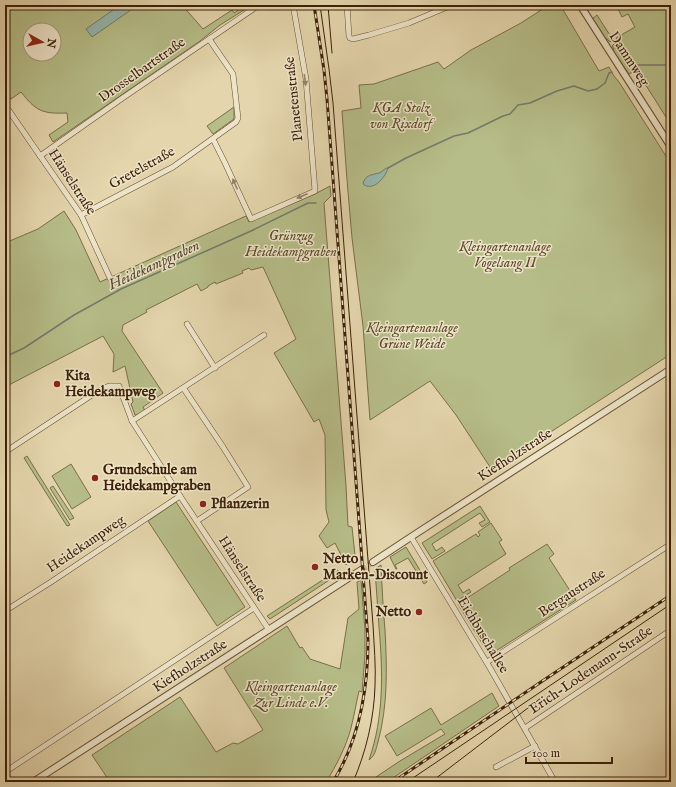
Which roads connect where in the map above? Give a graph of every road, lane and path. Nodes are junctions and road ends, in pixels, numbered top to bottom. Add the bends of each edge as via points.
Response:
1 (258, 5) edge
2 (293, 5) edge
3 (346, 5) edge
4 (452, 5) edge
5 (580, 5) edge
6 (209, 39) junction
7 (5, 105) edge
8 (213, 139) junction
9 (671, 147) edge
10 (40, 156) junction
11 (82, 215) junction
12 (110, 278) dead end
13 (187, 324) dead end
14 (264, 335) dead end
15 (215, 368) junction
16 (671, 368) edge
17 (184, 389) junction
18 (132, 421) junction
19 (5, 452) edge
20 (180, 496) junction
21 (197, 521) junction
22 (411, 537) junction
23 (671, 544) edge
24 (373, 562) tunnel mouth
25 (361, 570) tunnel mouth
26 (254, 608) junction
27 (5, 611) edge
28 (269, 630) junction
29 (671, 630) edge
30 (487, 662) junction
31 (525, 728) junction
32 (535, 746) junction
33 (496, 767) dead end
34 (5, 772) edge
35 (33, 782) edge
36 (555, 782) edge

1 - 6 street, Drosselbartstraße
2 -> 8 street, Planetenstraße via 306,79 315,191 252,219
3 - 4 street via 349,36 353,39 409,23
5 - 9 street, Dammweg
6 - 8 street, Gretelstraße via 233,74 238,118
6 - 10 street, Drosselbartstraße
7 - 10 street, Hänselstraße
8 - 11 street, Gretelstraße via 173,167
10 - 11 street, Hänselstraße
11 - 12 street, Hänselstraße
13 - 15 street
14 - 15 street
15 - 17 street
16 - 22 street, Kiefholzstraße
17 - 18 street
17 - 21 street via 248,487
18 - 19 street, Hänselstraße via 119,386 109,386
18 - 20 street, Hänselstraße
20 - 21 street, Hänselstraße
20 - 27 street, Heidekampweg
21 - 26 street, Hänselstraße
22 - 24 street, Kiefholzstraße
22 - 30 street, Eichbuschallee
23 - 30 street, Bergaustraße
25 - 28 street, Kiefholzstraße
26 - 28 street, Hänselstraße
26 - 34 street, Kiefholzstraße
28 - 35 street, Kiefholzstraße
29 - 31 street, Erich-Lodemann-Straße
30 - 31 street, Eichbuschallee
31 - 32 street, Eichbuschallee
32 - 33 street
32 - 36 street, Eichbuschallee

